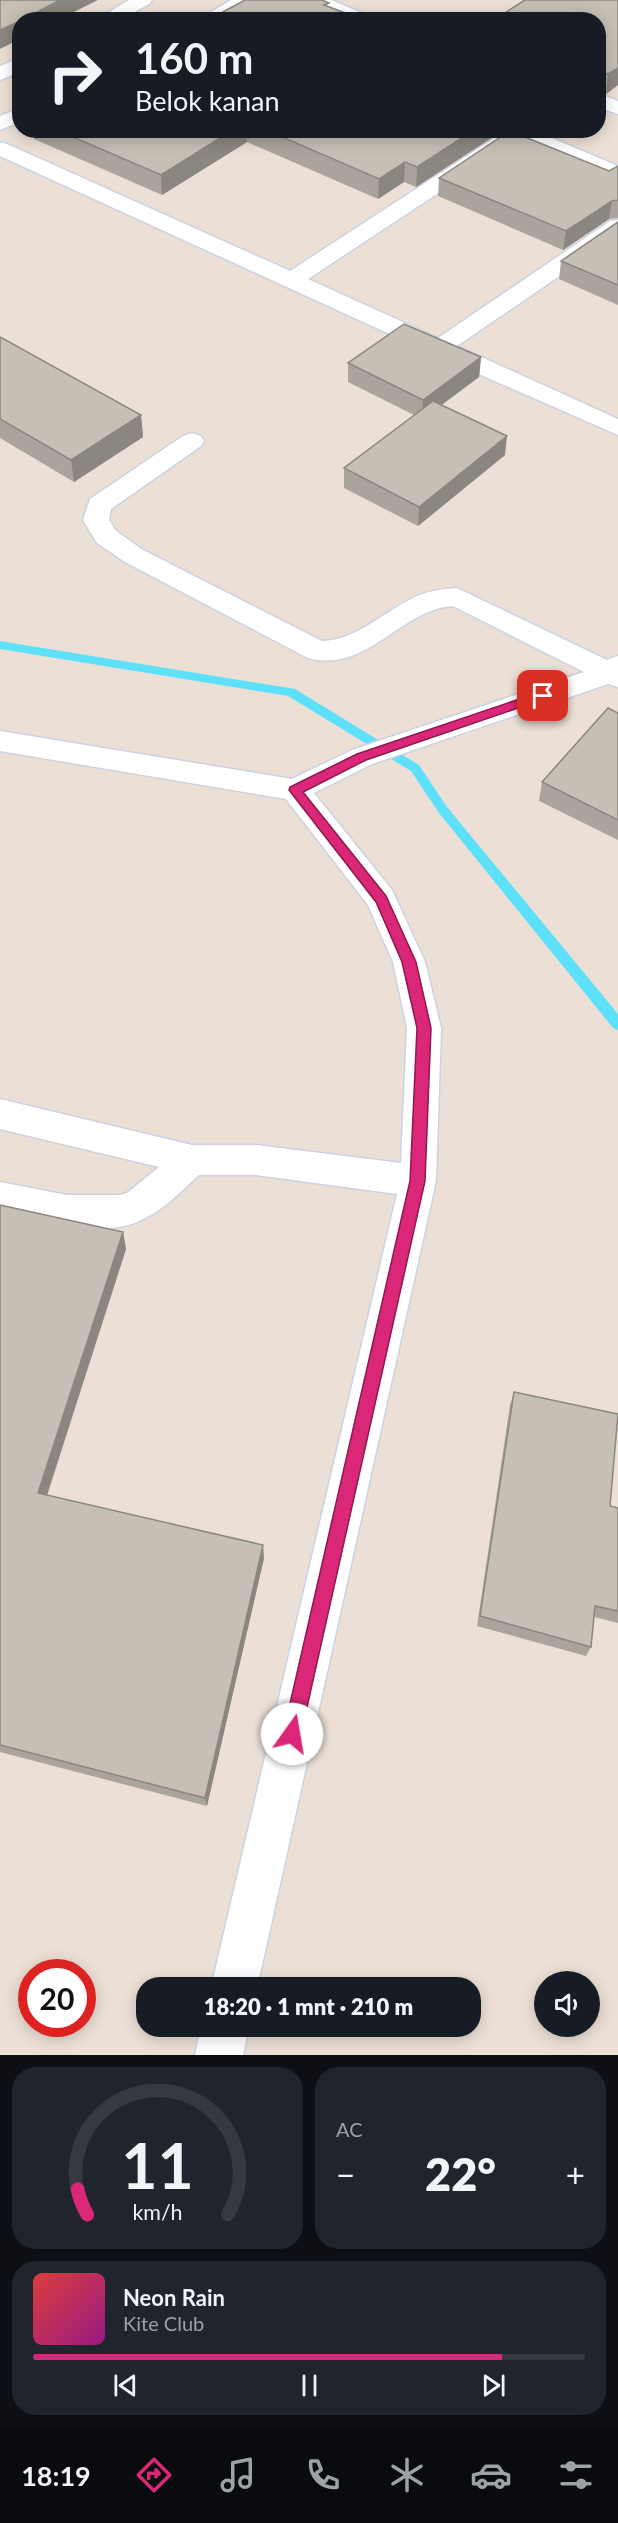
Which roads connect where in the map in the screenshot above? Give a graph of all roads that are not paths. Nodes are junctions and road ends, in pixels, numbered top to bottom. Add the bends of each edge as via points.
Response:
1 (143, 0) edge
2 (245, 0) edge
3 (316, 0) edge
4 (120, 12) edge
5 (222, 12) edge
6 (344, 12) edge
7 (506, 138) edge
8 (527, 138) edge
9 (0, 148) edge
10 (618, 174) edge
11 (618, 226) edge
12 (293, 279) junction
13 (439, 348) junction
14 (618, 428) edge
15 (192, 441) dead end
16 (616, 672) edge
17 (0, 741) edge
18 (295, 790) junction
19 (0, 1114) edge
20 (192, 1160) junction
21 (418, 1181) junction
22 (0, 1198) edge
23 (237, 1977) edge
24 (223, 2037) edge
25 (219, 2055) edge

1 - 4 lane
2 - 5 lane
3 - 6 lane
7 - 12 lane
8 - 10 lane via 601,157
9 - 12 lane
11 - 13 lane
12 - 13 lane
13 - 14 lane
15 - 16 lane via 99,505 96,520 106,537 134,556 318,651 349,647 425,602 446,596 457,597
16 - 18 lane via 362,757
17 - 18 lane
18 - 21 lane via 381,899 409,962 424,1028
19 - 20 lane
20 - 21 lane via 256,1160
20 - 22 lane via 134,1207 99,1213
21 - 23 lane
24 - 25 lane

